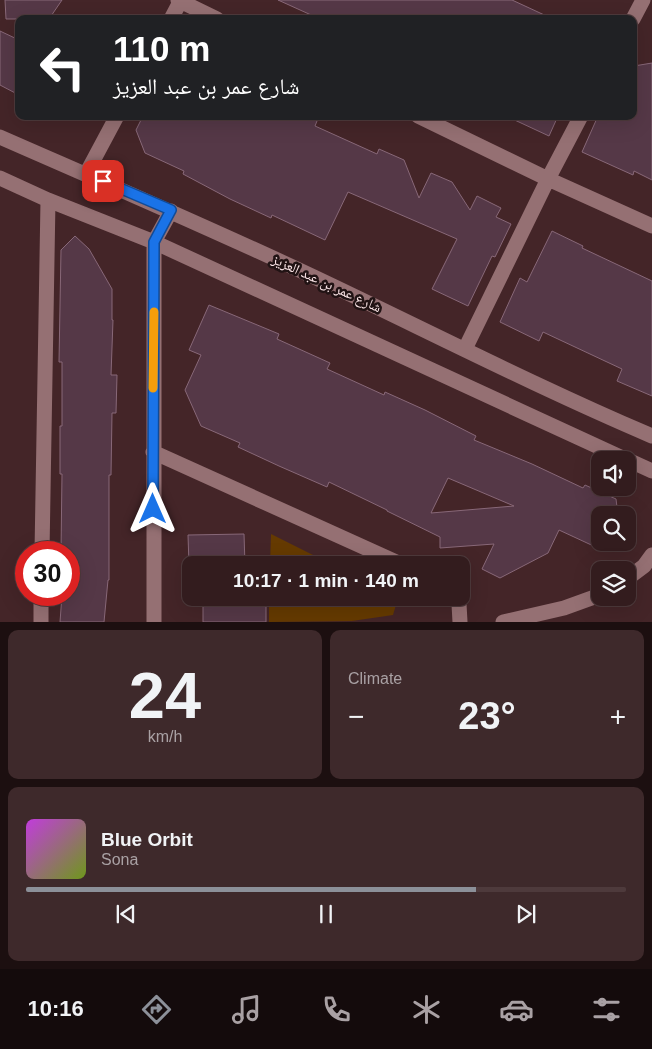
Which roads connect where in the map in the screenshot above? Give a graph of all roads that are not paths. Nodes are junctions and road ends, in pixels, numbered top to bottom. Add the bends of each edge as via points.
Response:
1 (180, 0) edge
2 (643, 0) edge
3 (652, 4) edge
4 (173, 15) edge
5 (209, 15) edge
6 (635, 15) edge
7 (116, 120) edge
8 (426, 120) edge
9 (580, 120) edge
10 (0, 137) edge
11 (86, 174) junction
12 (0, 178) edge
13 (548, 180) junction
14 (48, 200) junction
15 (171, 210) junction
16 (652, 226) edge
17 (154, 242) junction
18 (465, 348) junction
19 (652, 436) edge
20 (607, 451) edge
21 (153, 452) junction
22 (636, 464) edge
23 (652, 471) edge
24 (42, 541) edge
25 (652, 555) edge
26 (383, 556) edge
27 (636, 572) edge
28 (591, 598) edge
29 (41, 606) edge
30 (458, 606) edge
31 (41, 622) edge
32 (154, 622) edge
33 (460, 622) edge
34 (503, 622) edge

1 - 4 street
1 - 5 street
2 - 3 street
2 - 6 street
7 - 11 street
8 - 13 street
9 - 13 street
10 - 11 street, شارع عمر بن عبد العزيز
11 - 15 street, شارع عمر بن عبد العزيز
12 - 14 street
13 - 16 street
13 - 18 street
14 - 17 street
14 - 24 street
15 - 17 street
15 - 18 street, شارع عمر بن عبد العزيز
17 - 20 street
17 - 21 street
18 - 19 street, شارع عمر بن عبد العزيز
21 - 26 street
21 - 32 street
22 - 23 street
25 - 27 street
28 - 34 street
29 - 31 street
30 - 33 street

